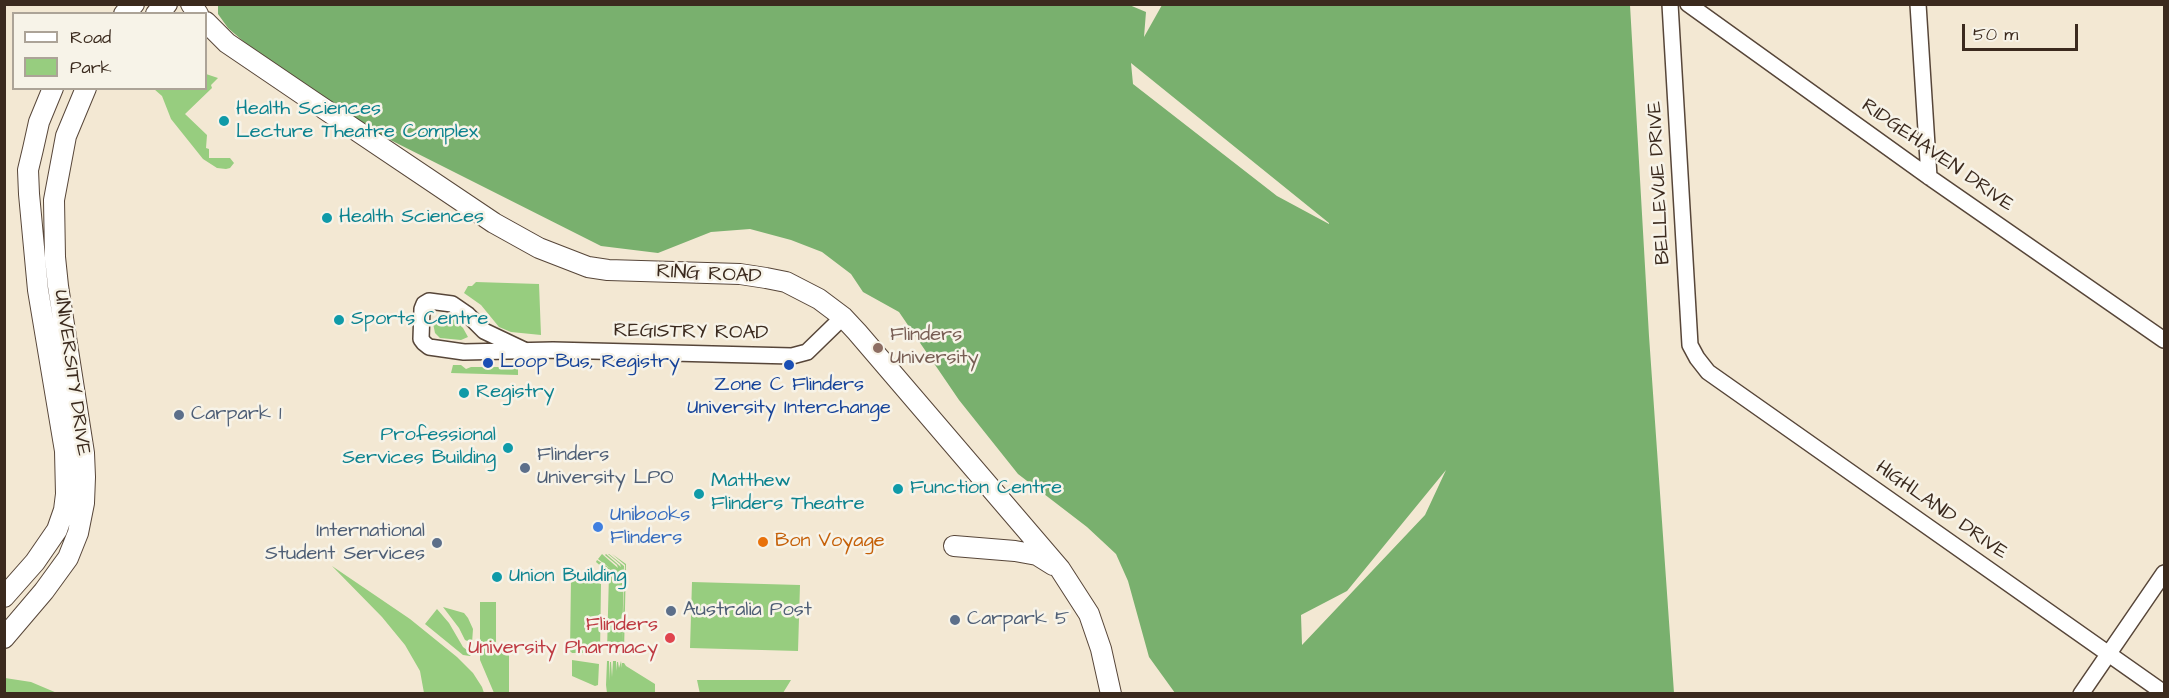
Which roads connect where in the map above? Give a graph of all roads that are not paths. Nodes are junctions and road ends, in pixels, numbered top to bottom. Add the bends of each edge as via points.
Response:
1 (208, 4) edge
2 (1670, 4) edge
3 (1688, 4) edge
4 (1918, 4) edge
5 (208, 27) edge
6 (52, 90) edge
7 (85, 90) edge
8 (1929, 177) junction
9 (843, 317) junction
10 (2164, 340) edge
11 (524, 350) junction
12 (1697, 358) joint
13 (954, 546) dead end
14 (1060, 569) junction
15 (2164, 573) edge
16 (4, 597) edge
17 (4, 638) edge
18 (2108, 654) junction
19 (1110, 693) edge
20 (2081, 693) edge
21 (2164, 693) edge

1 - 5 street
2 - 12 street, BELLEVUE DRIVE via 1690,345
3 - 8 street, RIDGEHAVEN DRIVE
4 - 8 street
5 - 9 street, RING ROAD via 465,204 539,248 588,267 629,272 740,274 786,282
6 - 16 street, UNIVERSITY DRIVE via 39,122 28,170 28,195 38,290 66,451 66,494 57,530
7 - 17 street, UNIVERSITY DRIVE via 66,136 54,200 58,286 83,445 84,503 68,558
8 - 10 street, RIDGEHAVEN DRIVE
9 - 11 street, REGISTRY ROAD via 807,352 792,356
9 - 14 street, RING ROAD
11 - 11 street, REGISTRY ROAD via 464,352 429,347 421,339 424,304 452,304 484,331
12 - 18 street, HIGHLAND DRIVE via 1708,372
13 - 14 street via 1037,555
14 - 19 street, RING ROAD via 1089,614
15 - 18 street
18 - 20 street
18 - 21 street, HIGHLAND DRIVE

